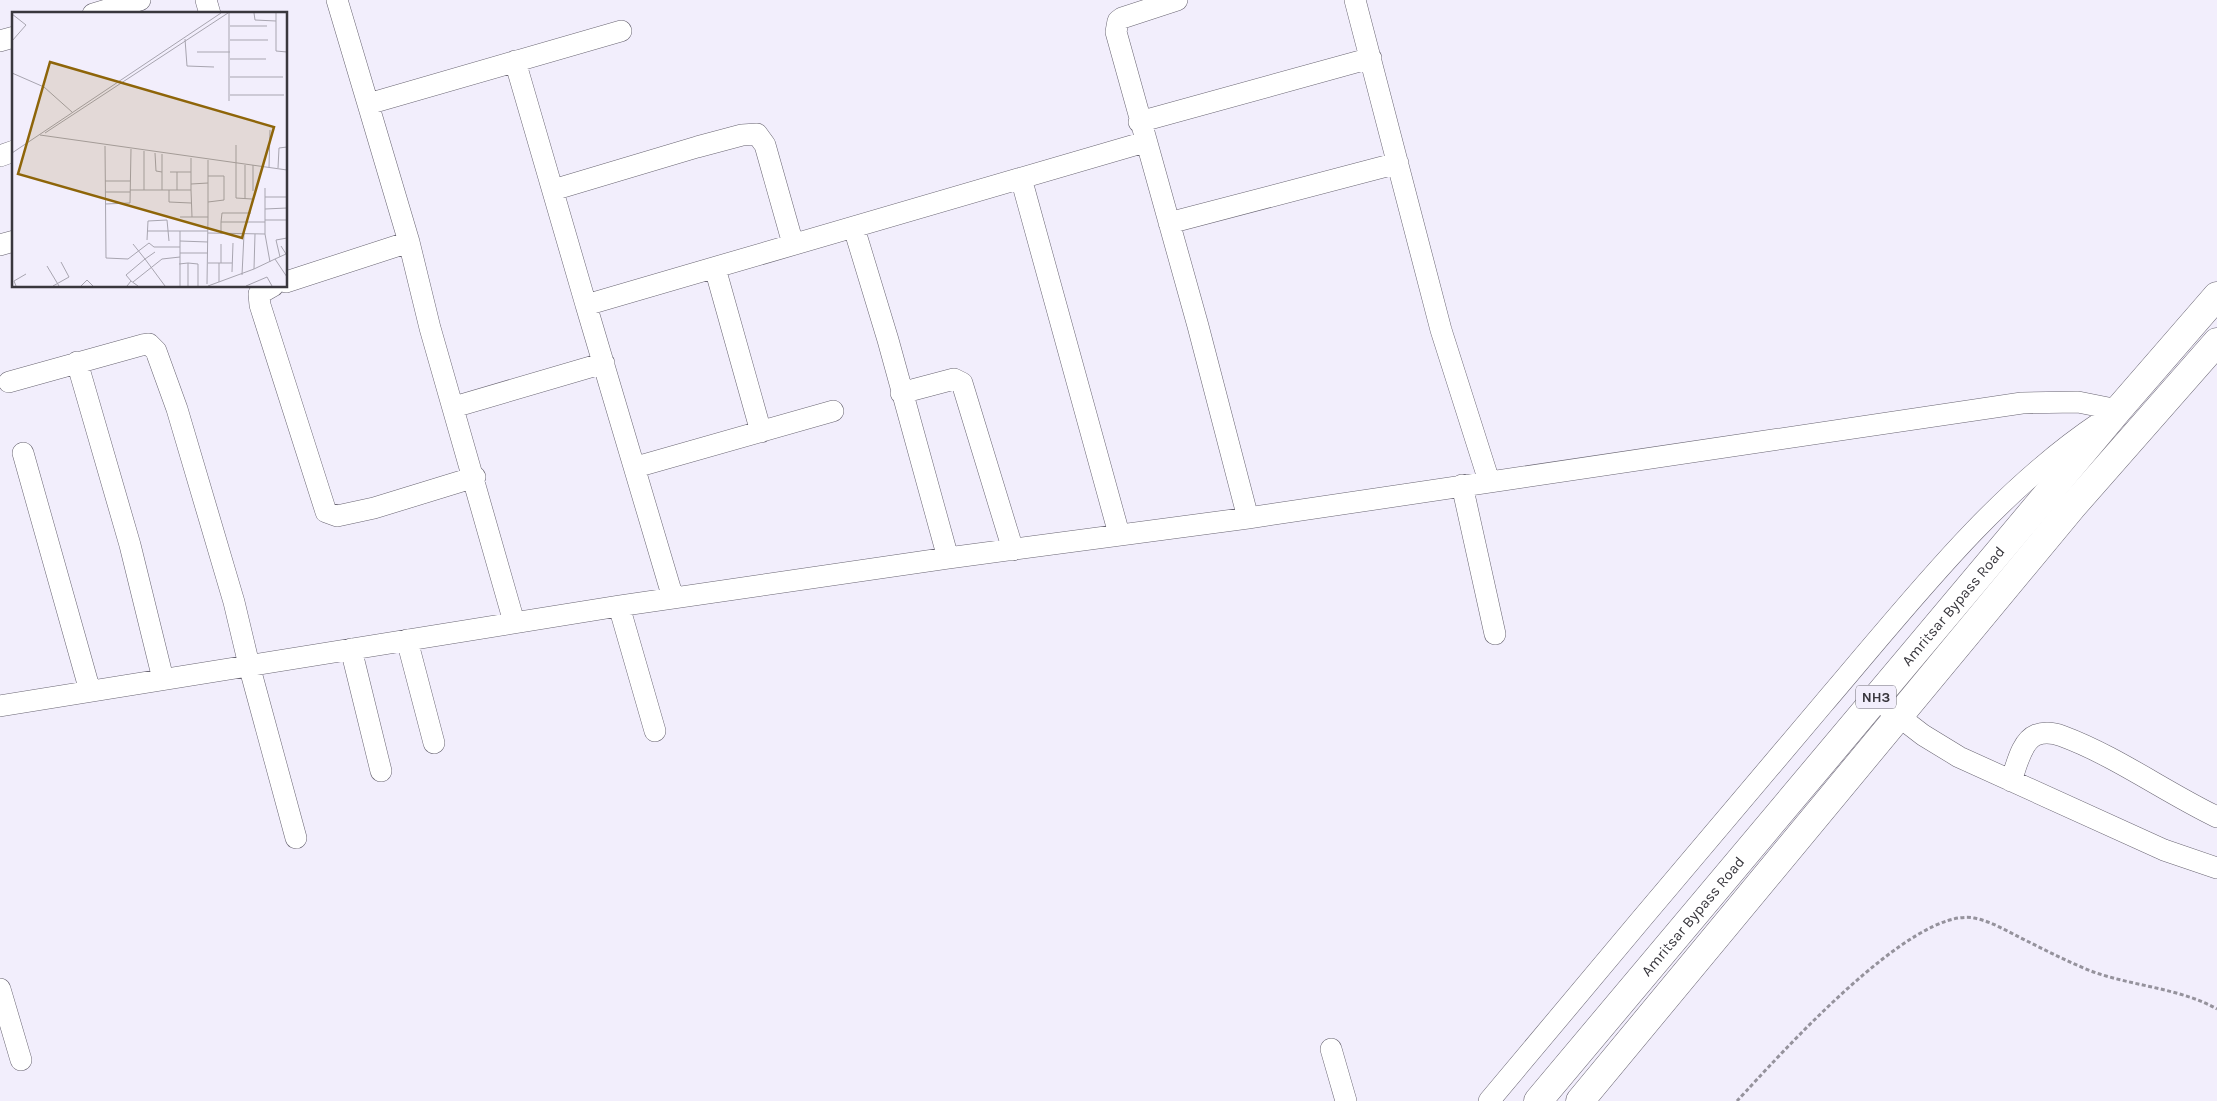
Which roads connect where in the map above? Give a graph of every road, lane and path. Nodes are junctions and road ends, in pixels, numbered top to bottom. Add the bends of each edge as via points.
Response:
1 (140, 0) edge
2 (337, 0) edge
3 (1177, 0) edge
4 (1355, 0) edge
5 (99, 12) edge
6 (621, 31) dead end
7 (1371, 58) junction
8 (515, 61) junction
9 (368, 104) junction
10 (1139, 122) junction
11 (1145, 142) junction
12 (12, 152) edge
13 (0, 156) edge
14 (1398, 163) junction
15 (1021, 178) junction
16 (553, 190) junction
17 (1168, 223) junction
18 (854, 228) junction
19 (409, 242) junction
20 (793, 244) junction
21 (715, 268) junction
22 (288, 281) edge
23 (270, 288) edge
24 (2217, 296) edge
25 (586, 306) junction
26 (2217, 342) edge
27 (77, 362) junction
28 (604, 363) junction
29 (9, 382) dead end
30 (901, 393) junction
31 (454, 408) junction
32 (2118, 410) junction
33 (833, 412) dead end
34 (761, 432) junction
35 (23, 453) dead end
36 (636, 467) junction
37 (475, 477) junction
38 (1489, 481) junction
39 (1462, 485) junction
40 (1248, 518) junction
41 (1119, 534) junction
42 (1013, 550) junction
43 (948, 558) junction
44 (673, 598) junction
45 (620, 606) junction
46 (514, 622) junction
47 (1495, 634) dead end
48 (407, 640) junction
49 (351, 649) junction
50 (249, 665) junction
51 (163, 679) junction
52 (90, 691) junction
53 (1875, 698) junction
54 (0, 706) edge
55 (1900, 715) junction
56 (655, 731) dead end
57 (434, 743) dead end
58 (380, 771) dead end
59 (2011, 781) junction
60 (2217, 817) edge
61 (296, 838) dead end
62 (2217, 868) edge
63 (0, 989) edge
64 (2217, 1009) edge
65 (1331, 1049) dead end
66 (21, 1060) dead end
67 (1346, 1101) edge
68 (1489, 1101) edge
69 (1538, 1101) edge
70 (1580, 1101) edge
71 (1737, 1101) edge

1 - 5 street
2 - 9 street
3 - 10 street via 1122,18 1116,25 1118,45
4 - 7 street
6 - 8 street
7 - 10 street
7 - 14 street
8 - 9 street
8 - 16 street
9 - 19 street
10 - 11 street
11 - 15 street
11 - 17 street
12 - 13 street
14 - 17 street
14 - 38 street via 1441,330
15 - 18 street
15 - 41 street
16 - 20 street via 697,146 757,134 766,145
16 - 25 street
17 - 40 street
18 - 20 street
18 - 30 street
19 - 22 street
19 - 31 street
20 - 21 street
21 - 25 street
21 - 34 street
23 - 37 street via 259,294 260,305 326,512 337,516 374,508
24 - 32 highway, Amritsar Bypass Road / NH3
25 - 28 street
26 - 55 highway, Amritsar Bypass Road / NH3 via 2072,507
27 - 29 street
27 - 50 street via 149,344 156,351 177,409 232,592
27 - 51 street via 130,545
28 - 31 street
28 - 36 street
30 - 42 street via 954,379 962,383
30 - 43 street
31 - 37 street
32 - 38 street via 2078,402 2022,403
32 - 53 highway, Amritsar Bypass Road / NH3
32 - 68 street via 2069,443 1960,543
33 - 34 street
34 - 36 street
35 - 52 street
36 - 44 street
37 - 46 street
38 - 39 street
39 - 40 street
39 - 47 street
40 - 41 street
41 - 42 street
42 - 43 street
43 - 44 street
44 - 45 street
45 - 46 street
45 - 56 street
46 - 48 street
48 - 49 street
48 - 57 street
49 - 50 street
49 - 58 street
50 - 51 street
50 - 61 street
51 - 52 street
52 - 54 street
53 - 55 street
53 - 69 highway, Amritsar Bypass Road / NH3
55 - 59 street via 1923,735 1959,757
55 - 70 highway, Amritsar Bypass Road / NH3
59 - 60 street via 2024,747 2034,736 2047,733 2104,756
59 - 62 street via 2164,850
63 - 66 street
64 - 71 path via 2157,988 2116,981 2070,963 1992,923 1973,918 1952,919 1931,928 1874,965 1809,1024
65 - 67 street

